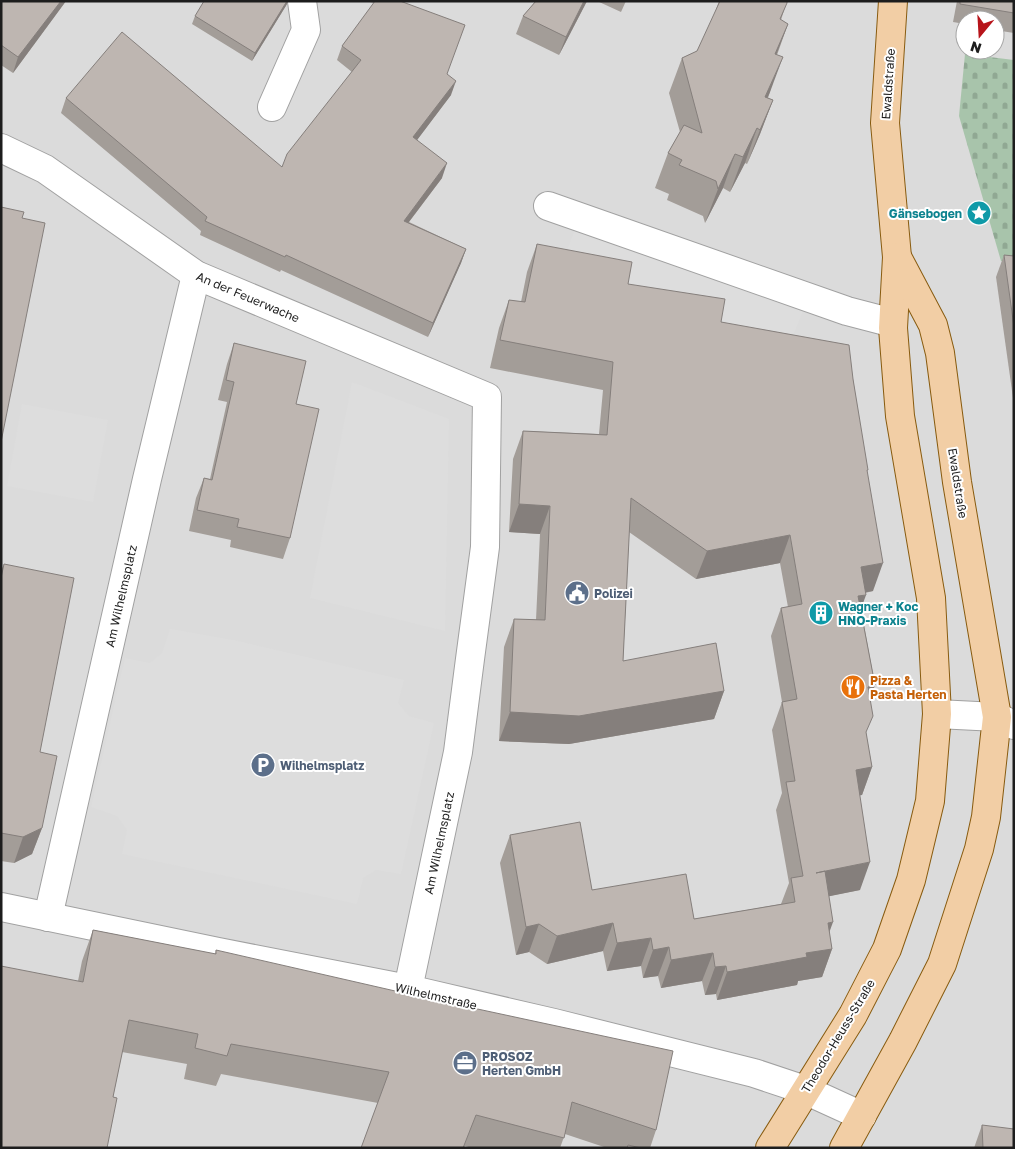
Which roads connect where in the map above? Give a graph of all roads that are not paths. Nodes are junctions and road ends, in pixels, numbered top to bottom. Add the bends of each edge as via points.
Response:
1 (302, 1) edge
2 (893, 1) edge
3 (272, 107) dead end
4 (1, 148) edge
5 (548, 206) dead end
6 (897, 257) junction
7 (196, 275) junction
8 (893, 323) junction
9 (487, 397) joint
10 (937, 714) junction
11 (1005, 722) edge
12 (1, 907) edge
13 (48, 917) junction
14 (408, 989) junction
15 (805, 1090) junction
16 (862, 1116) junction
17 (770, 1148) edge
18 (844, 1148) edge

1 - 3 street via 306,30
2 - 6 main road, Ewaldstraße via 885,123
4 - 7 street, An der Feuerwache via 45,169
5 - 8 street via 847,311
6 - 8 main road, Ewaldstraße
6 - 11 main road, Ewaldstraße via 932,325 940,353 957,482
7 - 9 street, An der Feuerwache
7 - 13 street, Am Wilhelmsplatz
8 - 10 main road, Ewaldstraße via 900,416 931,598
9 - 14 street, Am Wilhelmsplatz via 485,547 458,752
10 - 11 street
10 - 15 main road, Theodor-Heuss-Straße via 930,801 911,880 887,949 853,1015
11 - 16 main road via 979,849 942,964
12 - 13 street, Wilhelmstraße
13 - 14 street, Wilhelmstraße
14 - 15 street, Wilhelmstraße via 754,1073
15 - 16 street, Wilhelmstraße
15 - 17 main road, Theodor-Heuss-Straße
16 - 18 main road

